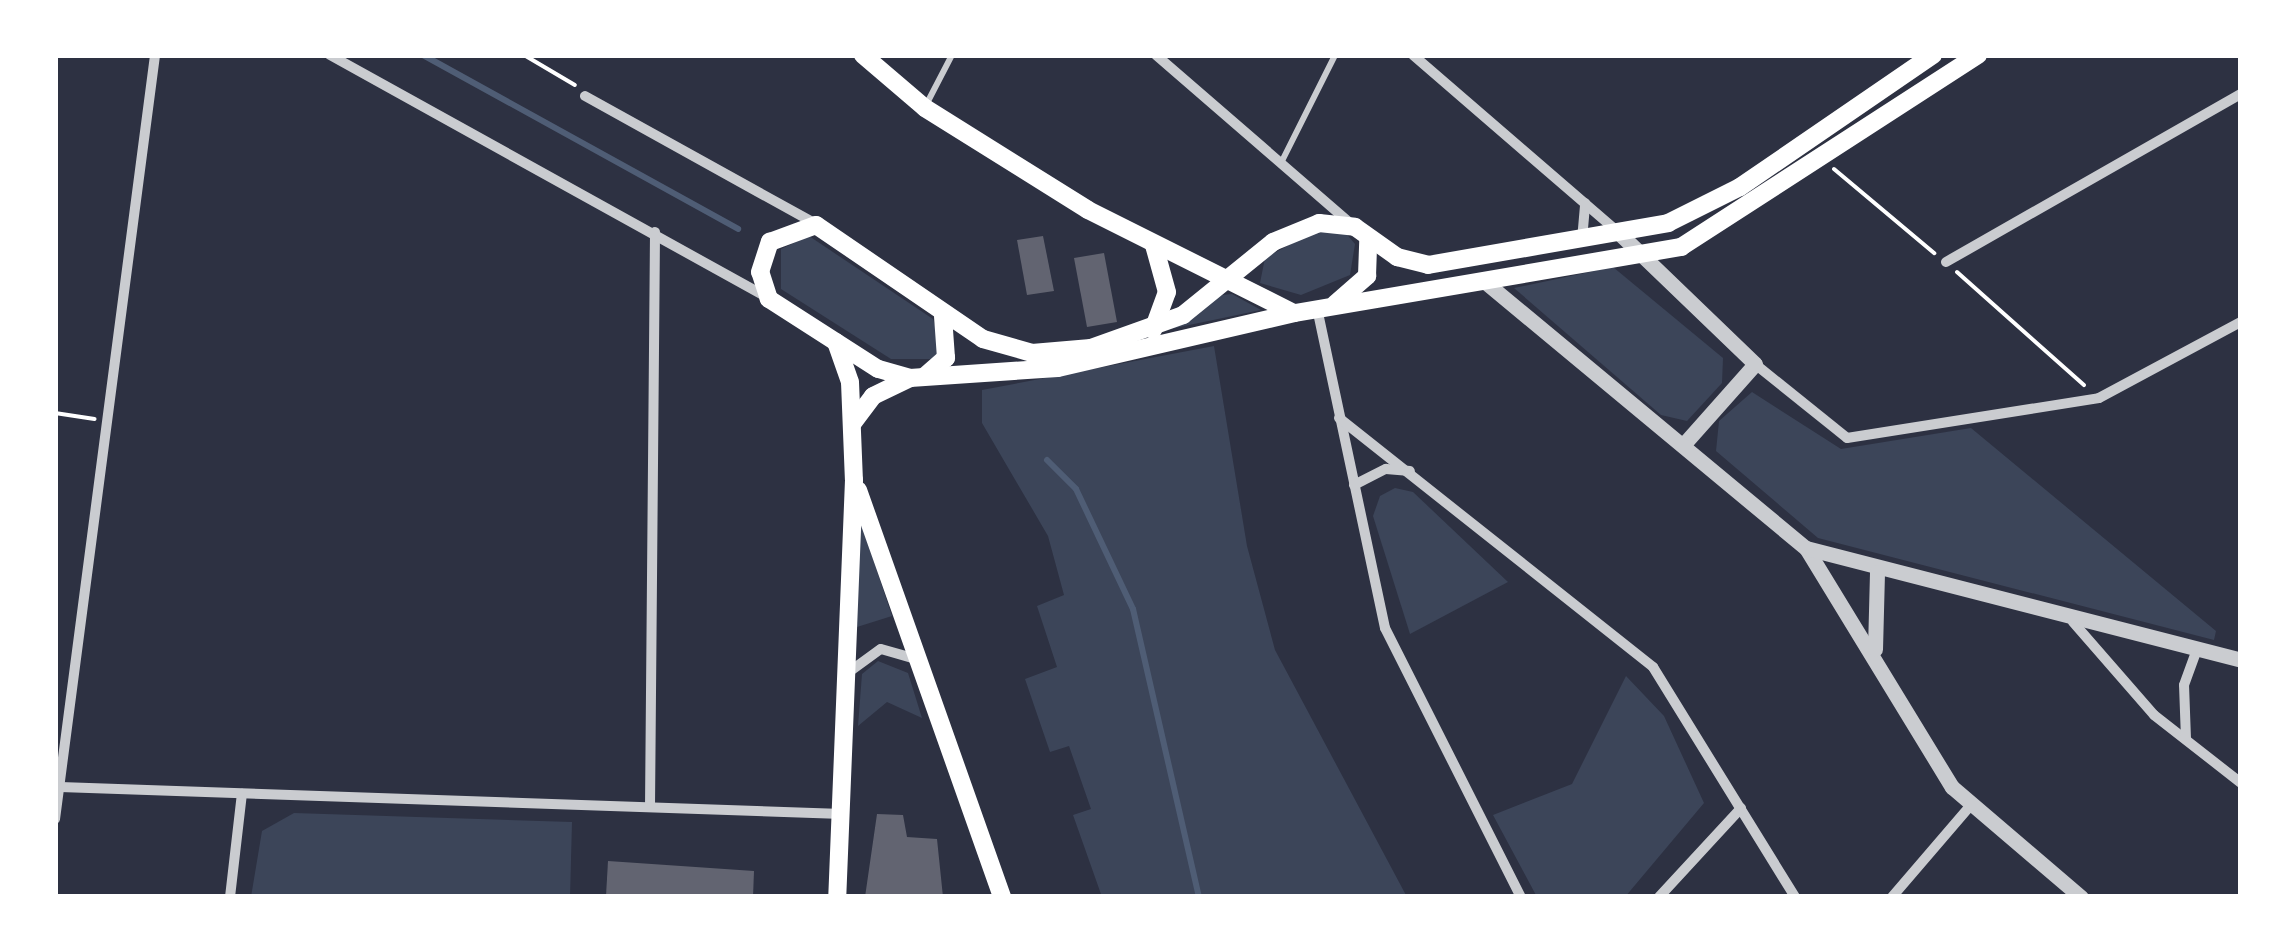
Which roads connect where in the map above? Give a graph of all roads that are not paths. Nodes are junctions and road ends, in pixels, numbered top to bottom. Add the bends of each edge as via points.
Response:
1 (154, 55) edge
2 (330, 55) edge
3 (862, 55) edge
4 (952, 55) edge
5 (1156, 55) edge
6 (1335, 55) edge
7 (1413, 55) edge
8 (1933, 55) edge
9 (1978, 55) edge
10 (2241, 94) edge
11 (584, 96) road end
12 (925, 108) junction
13 (1281, 162) junction
14 (1585, 203) junction
15 (816, 225) junction
16 (655, 232) junction
17 (1362, 234) junction
18 (1620, 234) junction
19 (1582, 240) junction
20 (1154, 245) junction
21 (1638, 256) junction
22 (1946, 262) road end
23 (1226, 281) junction
24 (1484, 281) junction
25 (769, 299) junction
26 (1326, 307) junction
27 (1294, 313) junction
28 (943, 316) junction
29 (2241, 322) edge
30 (1153, 330) junction
31 (836, 342) junction
32 (1755, 364) junction
33 (918, 377) junction
34 (1339, 418) junction
35 (852, 424) junction
36 (1683, 445) junction
37 (1411, 471) junction
38 (854, 480) junction
39 (1354, 486) junction
40 (1806, 548) junction
41 (1877, 572) junction
42 (2072, 622) junction
43 (2197, 650) junction
44 (1877, 658) junction
45 (2241, 660) edge
46 (924, 667) junction
47 (848, 672) junction
48 (2186, 739) junction
49 (2241, 783) edge
50 (60, 787) junction
51 (242, 794) junction
52 (1970, 806) junction
53 (650, 808) junction
54 (1741, 808) junction
55 (846, 814) junction
56 (55, 819) edge
57 (230, 897) edge
58 (837, 897) edge
59 (1002, 897) edge
60 (1521, 897) edge
61 (1659, 897) edge
62 (1796, 897) edge
63 (1892, 897) edge
64 (2081, 897) edge

1 - 50 street
2 - 16 street
3 - 12 main road
4 - 12 lane
5 - 13 street
6 - 13 lane
7 - 14 street
8 - 18 main road via 1740,188 1668,223
9 - 21 main road via 1721,228
10 - 22 street
11 - 15 street
12 - 20 main road
13 - 17 street
14 - 18 street
14 - 19 street
15 - 25 main road via 770,242 760,272
15 - 28 main road
16 - 25 street
16 - 53 street
17 - 19 main road via 1428,265
17 - 23 main road via 1328,222 1296,231
17 - 26 main road via 1367,276
18 - 19 main road
18 - 21 street
20 - 23 main road
20 - 30 main road via 1167,292
21 - 24 main road
21 - 32 street
23 - 27 main road
23 - 30 main road
24 - 26 main road
24 - 36 street
25 - 31 main road
26 - 27 main road
26 - 34 street
27 - 33 main road via 1058,368
28 - 30 main road via 998,345 1041,354
28 - 33 main road via 946,358
29 - 32 street via 2099,398 1847,438
31 - 33 main road
31 - 35 main road
32 - 36 street
33 - 35 main road via 872,396
34 - 37 street
34 - 39 street
35 - 38 main road
36 - 40 street
37 - 39 street via 1374,472
37 - 54 street via 1653,667
38 - 46 main road
38 - 47 main road
39 - 60 street via 1391,643
40 - 41 street
40 - 44 street
41 - 42 street
41 - 44 street
42 - 43 street
42 - 48 street via 2117,678
43 - 45 street
43 - 48 street via 2184,685
44 - 52 street
46 - 47 street via 881,649
46 - 59 main road
47 - 55 main road
48 - 49 street
50 - 51 street
50 - 56 street
51 - 53 street
51 - 57 street
52 - 63 street
52 - 64 street
53 - 55 street
54 - 61 street
54 - 62 street
55 - 58 main road

